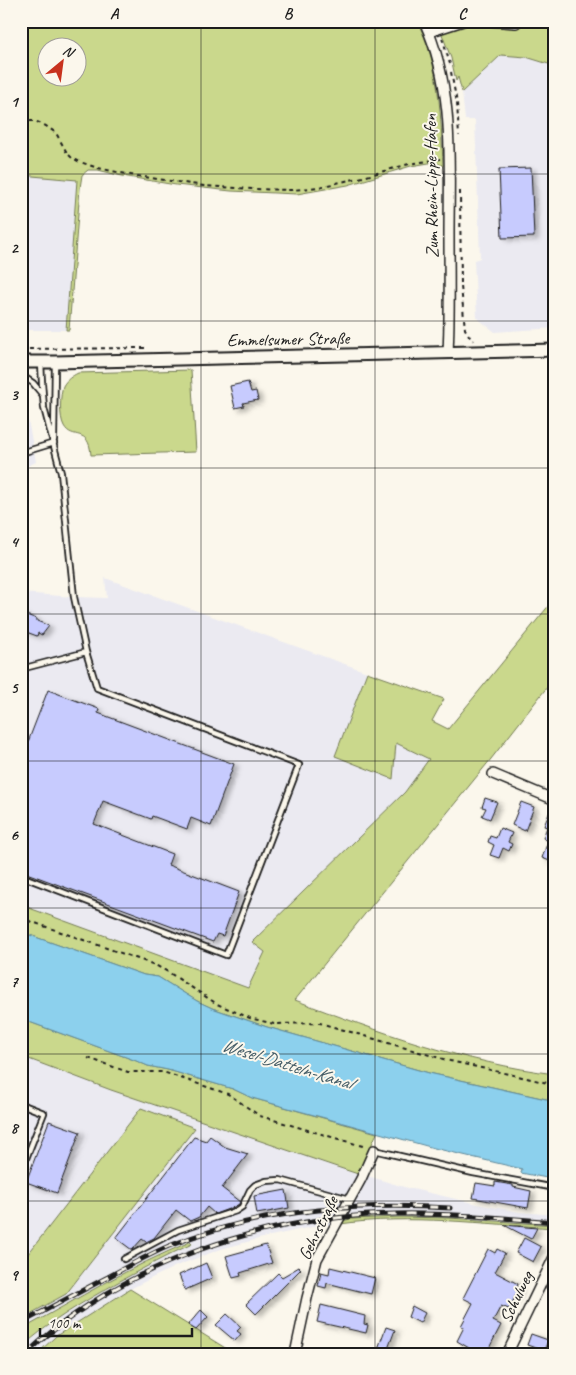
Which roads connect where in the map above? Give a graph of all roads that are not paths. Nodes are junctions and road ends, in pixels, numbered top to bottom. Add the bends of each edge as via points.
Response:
1 (424, 21) edge
2 (463, 21) edge
3 (490, 21) edge
4 (516, 23) road end
5 (429, 32) junction
6 (555, 350) edge
7 (448, 353) junction
8 (21, 362) edge
9 (41, 362) junction
10 (55, 362) junction
11 (21, 375) edge
12 (43, 395) junction
13 (54, 444) junction
14 (21, 454) edge
15 (86, 652) junction
16 (21, 669) edge
17 (493, 774) dead end
18 (555, 800) edge
19 (21, 876) edge
20 (21, 1104) edge
21 (374, 1150) joint
22 (21, 1171) edge
23 (555, 1188) edge
24 (350, 1199) junction
25 (555, 1255) edge
26 (124, 1259) dead end
27 (294, 1354) edge
28 (507, 1354) edge

1 - 5 street, Zum Rhein-Lippe-Hafen
2 - 5 street
3 - 4 street
5 - 7 street, Zum Rhein-Lippe-Hafen via 439,61 448,113
6 - 7 street, Emmelsumer Straße
7 - 10 street, Emmelsumer Straße
8 - 9 street, Emmelsumer Straße
9 - 10 street, Emmelsumer Straße
9 - 12 lane
10 - 13 lane
11 - 12 lane
12 - 13 lane
13 - 14 lane
13 - 15 lane via 61,473 74,597
15 - 16 lane
15 - 19 lane via 98,688 299,765 226,955
17 - 18 street
20 - 22 lane via 44,1113
21 - 23 lane
21 - 24 street, Gehrstraße
24 - 26 lane via 280,1180 266,1181 250,1190 242,1207 236,1211 178,1230
24 - 27 street, Gehrstraße via 317,1259
25 - 28 street, Schulweg

